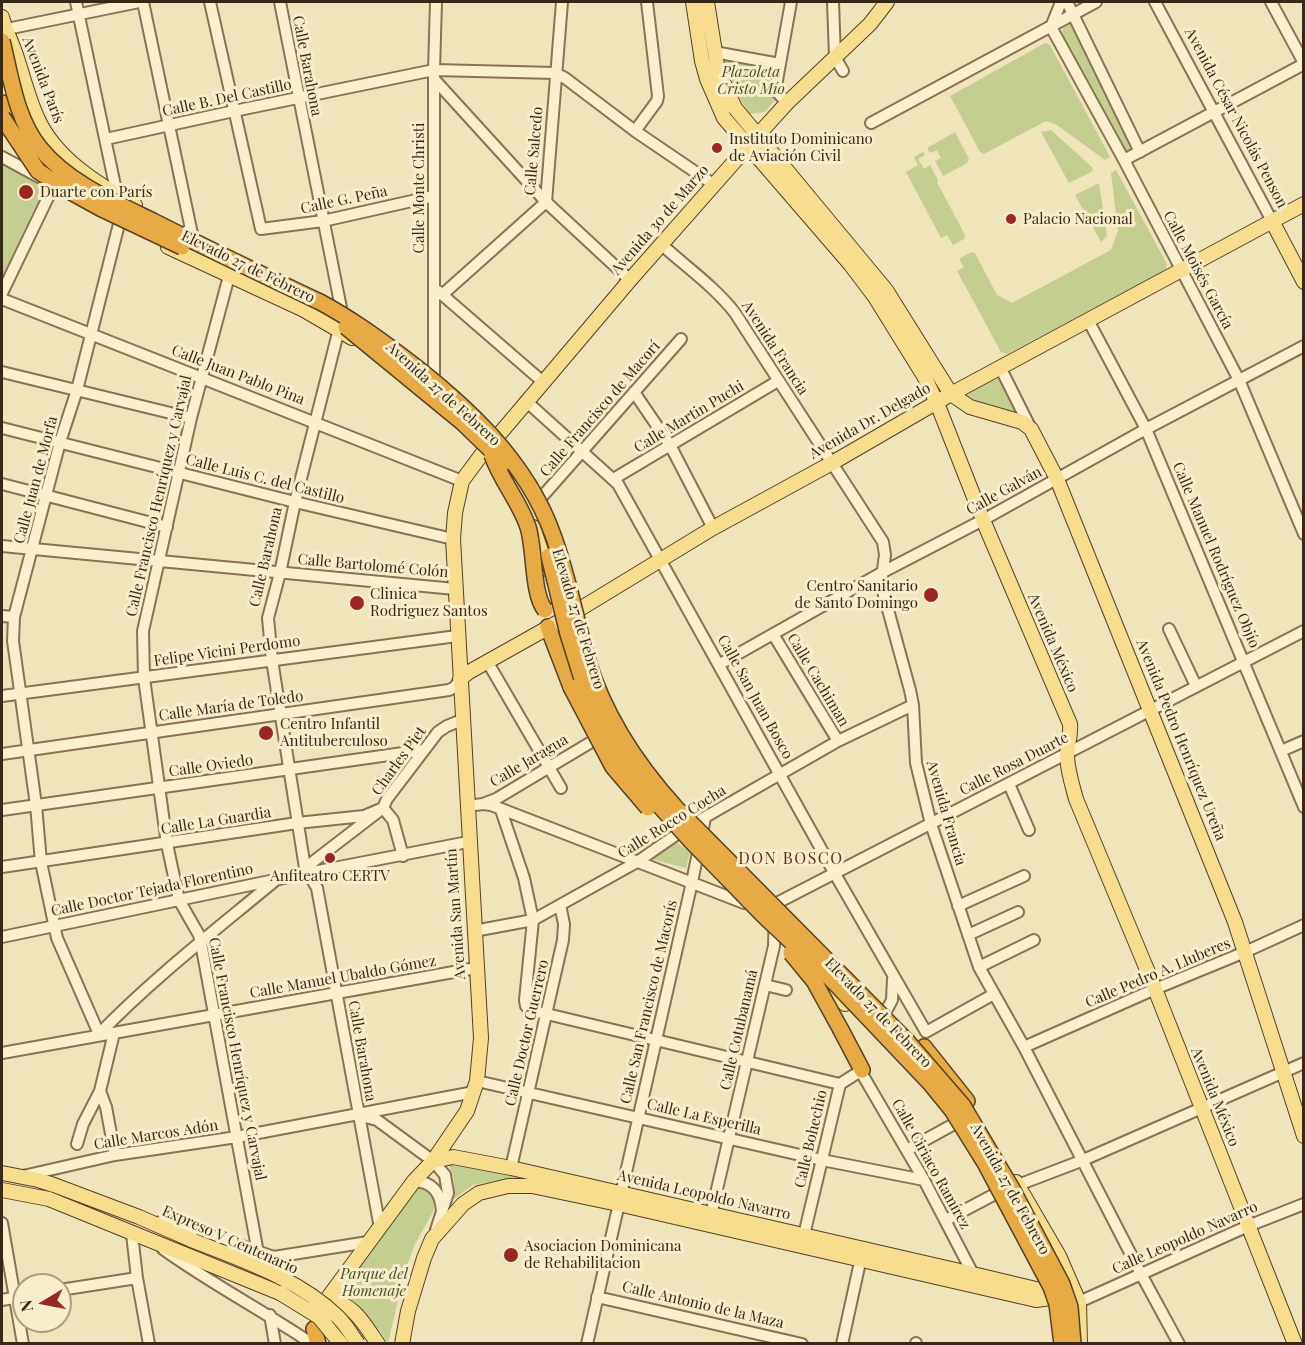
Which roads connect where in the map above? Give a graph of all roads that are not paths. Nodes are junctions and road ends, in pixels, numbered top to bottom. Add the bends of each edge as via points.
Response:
1 (76, 2) edge
2 (141, 2) edge
3 (210, 2) edge
4 (280, 2) edge
5 (436, 2) edge
6 (562, 2) edge
7 (647, 2) edge
8 (693, 2) edge
9 (707, 2) edge
10 (791, 2) edge
11 (834, 2) edge
12 (887, 2) edge
13 (1060, 2) edge
14 (1068, 2) edge
15 (1096, 2) edge
16 (1155, 2) edge
17 (1271, 2) edge
18 (78, 13) junction
19 (1073, 14) junction
20 (1051, 27) junction
21 (3, 33) edge
22 (714, 52) junction
23 (836, 57) junction
24 (780, 64) junction
25 (1304, 64) edge
26 (843, 71) dead end
27 (555, 73) junction
28 (434, 74) junction
29 (298, 98) junction
30 (787, 103) junction
31 (2, 110) edge
32 (234, 111) junction
33 (1213, 113) junction
34 (871, 123) dead end
35 (170, 124) junction
36 (635, 131) junction
37 (2, 135) edge
38 (106, 140) junction
39 (752, 141) junction
40 (1140, 152) junction
41 (2, 157) edge
42 (1124, 160) junction
43 (39, 174) junction
44 (713, 184) junction
45 (53, 187) junction
46 (117, 195) junction
47 (434, 196) junction
48 (546, 202) junction
49 (1304, 204) edge
50 (323, 221) junction
51 (1272, 221) junction
52 (119, 224) junction
53 (192, 234) junction
54 (661, 244) junction
55 (1182, 270) junction
56 (229, 276) junction
57 (630, 280) junction
58 (1304, 282) edge
59 (438, 291) junction
60 (2, 293) edge
61 (2, 299) edge
62 (341, 308) junction
63 (1088, 320) junction
64 (339, 329) junction
65 (91, 334) junction
66 (681, 339) dead end
67 (1304, 346) edge
68 (1000, 367) junction
69 (2, 372) edge
70 (434, 375) junction
71 (202, 377) junction
72 (1239, 380) junction
73 (778, 381) junction
74 (543, 382) junction
75 (77, 390) junction
76 (634, 392) junction
77 (951, 394) junction
78 (526, 401) junction
79 (937, 403) junction
80 (191, 418) junction
81 (315, 421) junction
82 (2, 428) edge
83 (1031, 429) junction
84 (1146, 429) junction
85 (60, 442) junction
86 (491, 445) junction
87 (670, 445) junction
88 (582, 450) junction
89 (832, 463) junction
90 (179, 473) junction
91 (615, 478) junction
92 (1057, 478) junction
93 (462, 481) junction
94 (2, 484) edge
95 (47, 495) junction
96 (541, 498) junction
97 (295, 502) junction
98 (523, 503) junction
99 (983, 520) junction
100 (167, 527) junction
101 (713, 528) junction
102 (1304, 534) edge
103 (453, 539) junction
104 (2, 546) edge
105 (33, 548) junction
106 (661, 559) junction
107 (158, 562) junction
108 (280, 573) junction
109 (881, 573) junction
110 (455, 589) junction
111 (579, 609) junction
112 (2, 616) edge
113 (14, 617) junction
114 (554, 624) junction
115 (1169, 629) dead end
116 (1304, 631) edge
117 (773, 634) junction
118 (457, 636) junction
119 (272, 660) junction
120 (487, 661) junction
121 (1244, 662) junction
122 (720, 664) junction
123 (144, 678) junction
124 (460, 680) junction
125 (1196, 686) junction
126 (19, 693) junction
127 (2, 696) edge
128 (913, 705) junction
129 (1151, 709) junction
130 (280, 714) junction
131 (462, 720) junction
132 (151, 732) junction
133 (603, 735) junction
134 (838, 741) junction
135 (1304, 741) edge
136 (424, 750) junction
137 (28, 751) junction
138 (1281, 751) junction
139 (2, 754) edge
140 (1067, 754) junction
141 (549, 766) junction
142 (288, 770) junction
143 (781, 774) junction
144 (1009, 784) junction
145 (159, 788) junction
146 (561, 788) dead end
147 (483, 804) junction
148 (36, 805) junction
149 (467, 806) junction
150 (1304, 807) edge
151 (383, 808) junction
152 (2, 810) edge
153 (501, 810) junction
154 (297, 823) junction
155 (701, 823) junction
156 (931, 824) junction
157 (1029, 830) dead end
158 (677, 833) junction
159 (468, 842) junction
160 (167, 844) junction
161 (694, 848) junction
162 (403, 856) junction
163 (41, 862) junction
164 (637, 862) junction
165 (2, 867) edge
166 (306, 871) junction
167 (835, 874) junction
168 (1024, 876) dead end
169 (277, 879) junction
170 (692, 882) junction
171 (179, 900) junction
172 (772, 901) junction
173 (744, 903) junction
174 (560, 905) junction
175 (958, 906) junction
176 (1018, 912) dead end
177 (763, 915) junction
178 (533, 920) junction
179 (1304, 925) edge
180 (54, 926) junction
181 (474, 932) junction
182 (968, 935) junction
183 (802, 936) junction
184 (2, 937) edge
185 (775, 940) junction
186 (1034, 940) dead end
187 (201, 943) junction
188 (789, 949) junction
189 (1245, 952) junction
190 (979, 967) junction
191 (476, 968) junction
192 (892, 973) junction
193 (765, 985) junction
194 (1155, 989) junction
195 (786, 990) dead end
196 (337, 994) junction
197 (994, 994) junction
198 (215, 1015) junction
199 (546, 1015) junction
200 (884, 1015) junction
201 (114, 1033) junction
202 (99, 1034) junction
203 (925, 1039) junction
204 (657, 1042) junction
205 (1024, 1047) junction
206 (2, 1053) edge
207 (747, 1063) junction
208 (1304, 1063) edge
209 (862, 1070) junction
210 (1284, 1072) junction
211 (840, 1084) junction
212 (476, 1086) junction
213 (100, 1091) junction
214 (529, 1092) junction
215 (968, 1103) junction
216 (1202, 1107) junction
217 (358, 1115) junction
218 (638, 1118) junction
219 (954, 1124) junction
220 (1304, 1136) edge
221 (237, 1137) junction
222 (729, 1139) junction
223 (77, 1144) dead end
224 (907, 1150) junction
225 (115, 1155) junction
226 (822, 1160) junction
227 (433, 1161) junction
228 (1082, 1161) junction
229 (511, 1168) junction
230 (2, 1173) edge
231 (20, 1176) junction
232 (924, 1180) junction
233 (414, 1181) junction
234 (1017, 1184) junction
235 (2, 1190) edge
236 (997, 1193) junction
237 (620, 1199) junction
238 (1304, 1204) edge
239 (442, 1215) junction
240 (139, 1217) junction
241 (710, 1220) junction
242 (946, 1220) junction
243 (2, 1223) edge
244 (1248, 1226) junction
245 (380, 1228) junction
246 (132, 1233) junction
247 (804, 1235) junction
248 (432, 1239) junction
249 (150, 1240) junction
250 (368, 1242) junction
251 (258, 1253) junction
252 (862, 1254) junction
253 (13, 1273) edge
254 (973, 1274) junction
255 (1141, 1274) junction
256 (137, 1278) junction
257 (72, 1288) edge
258 (597, 1297) junction
259 (1051, 1298) junction
260 (327, 1299) junction
261 (1078, 1302) junction
262 (270, 1315) junction
263 (313, 1340) edge
264 (1304, 1340) edge
265 (1295, 1343) edge
266 (149, 1344) edge
267 (275, 1344) edge
268 (340, 1344) edge
269 (358, 1344) edge
270 (378, 1344) edge
271 (402, 1344) edge
272 (587, 1344) edge
273 (802, 1344) edge
274 (842, 1344) edge
275 (1060, 1344) edge
276 (1077, 1344) edge
277 (1179, 1344) edge

1 - 18 street, Calle Juan de Morfa
2 - 18 street
2 - 35 street
3 - 32 street
4 - 29 street, Calle Barahona
5 - 28 street, Calle Monte Christi
6 - 27 street, Calle Salcedo
7 - 36 street via 658,96
8 - 39 main road, Avenida México via 710,87 724,117
9 - 22 main road, Avenida México
10 - 24 street
11 - 23 street
12 - 23 main road, Avenida 30 de Marzo
13 - 20 street
14 - 19 street
15 - 19 street
16 - 33 street, Avenida César Nicolás Penson
17 - 25 street
18 - 21 street
18 - 38 street, Calle Juan de Morfa
19 - 20 street
19 - 40 street
20 - 34 street
20 - 42 street, Calle Moisés García
21 - 46 main road, Avenida París via 12,42 46,135 67,159
21 - 183 highway, Elevado 27 de Febrero, bridge via 34,132 61,165 131,210 351,319 429,377 491,434 533,490 548,522 588,659 621,736 663,794
22 - 24 street
22 - 39 main road, Avenida México via 726,91
23 - 26 street
23 - 30 main road, Avenida 30 de Marzo
24 - 30 street via 776,86
25 - 33 street
27 - 28 street, Calle B. Del Castillo
27 - 36 street
27 - 48 street, Calle Salcedo
28 - 29 street, Calle B. Del Castillo
28 - 47 street, Calle Monte Christi
28 - 48 street
29 - 32 street, Calle B. Del Castillo
29 - 50 street, Calle Barahona
30 - 39 main road, Avenida 30 de Marzo
31 - 43 highway, Elevado 27 de Febrero, bridge
32 - 35 street, Calle B. Del Castillo
32 - 50 street, Calle G. Peña via 261,230
33 - 40 street
33 - 51 street, Avenida César Nicolás Penson
35 - 38 street, Calle B. Del Castillo
35 - 53 street
36 - 44 street
37 - 43 highway
38 - 46 street, Calle Juan de Morfa
39 - 44 main road, Avenida 30 de Marzo
39 - 77 main road, Avenida México via 886,290
39 - 79 main road, Avenida México via 875,297
40 - 42 street
41 - 43 street
42 - 55 street, Calle Moisés García
43 - 45 main road, Avenida 27 de Febrero
43 - 86 highway, Elevado 27 de Febrero, bridge via 100,208 337,320
44 - 54 main road, Avenida 30 de Marzo
45 - 52 main road, Avenida 27 de Febrero
45 - 60 street
46 - 52 street, Calle Juan de Morfa
46 - 53 main road, Avenida 27 de Febrero
47 - 50 street, Calle G. Peña
47 - 59 street, Calle Monte Christi
48 - 57 street
48 - 59 street, Calle Salcedo
49 - 51 main road, Avenida Dr. Delgado
50 - 62 street, Calle Barahona
51 - 55 main road, Avenida Dr. Delgado
51 - 58 main road, Avenida César Nicolás Penson
52 - 56 main road, Avenida 27 de Febrero
52 - 65 street, Calle Juan de Morfa
53 - 62 main road, Avenida 27 de Febrero
54 - 57 main road, Avenida 30 de Marzo
54 - 73 street, Avenida Francia via 726,302
55 - 63 main road, Avenida Dr. Delgado
55 - 72 street, Calle Moisés García
56 - 64 main road, Avenida 27 de Febrero
56 - 71 street, Calle Francisco Henríquez y Carvajal
57 - 74 main road, Avenida 30 de Marzo
59 - 70 street, Calle Monte Christi
59 - 74 street
61 - 65 street, Calle Juan Pablo Pina
62 - 64 street, Calle Barahona
62 - 70 main road, Avenida 27 de Febrero
63 - 68 main road, Avenida Dr. Delgado
63 - 84 street, Calle Manuel Rodríguez Objío
64 - 81 street, Calle Barahona
64 - 86 main road, Avenida 27 de Febrero
65 - 71 street, Calle Juan Pablo Pina
65 - 75 street, Calle Juan de Morfa
66 - 76 street, Calle Francisco de Macorí
67 - 72 street, Calle Galván
68 - 77 main road, Avenida Dr. Delgado
68 - 83 street, Avenida Pedro Henríquez Ureña
69 - 75 street
70 - 86 main road, Avenida 27 de Febrero
71 - 80 street, Calle Francisco Henríquez y Carvajal
71 - 81 street, Calle Juan Pablo Pina
72 - 84 street, Calle Galván
72 - 102 street, Calle Moisés García
73 - 87 street, Calle Martin Puchi
73 - 89 street, Avenida Francia
74 - 78 main road, Avenida 30 de Marzo
75 - 80 street
75 - 85 street, Calle Juan de Morfa
76 - 87 street
76 - 88 street, Calle Francisco de Macorí
77 - 79 main road, Avenida Dr. Delgado
77 - 83 main road, Avenida México via 970,407 1013,418
78 - 86 main road, Avenida 30 de Marzo
78 - 88 street, Calle San Juan Bosco
79 - 89 main road, Avenida Dr. Delgado
79 - 99 main road, Avenida México
80 - 90 street, Calle Francisco Henríquez y Carvajal
81 - 93 street, Calle Juan Pablo Pina
81 - 97 street, Calle Barahona
82 - 85 street, Calle Luis C. del Castillo
83 - 92 main road, Avenida Pedro Henríquez Ureña
84 - 92 street, Calle Galván
84 - 121 street, Calle Manuel Rodríguez Objío
85 - 90 street, Calle Luis C. del Castillo
85 - 95 street, Calle Juan de Morfa
86 - 93 main road, Avenida San Martín
86 - 96 main road, Avenida 27 de Febrero via 521,466
86 - 98 main road, Avenida 27 de Febrero
86 - 114 highway, bridge via 494,462 528,527 538,598
86 - 161 highway, Elevado 27 de Febrero, bridge via 535,516 568,634 595,709 633,776
87 - 91 street, Calle Martin Puchi
87 - 101 street
88 - 91 street, Calle San Juan Bosco
88 - 96 street, Calle Francisco de Macorí
89 - 101 main road, Avenida Dr. Delgado
89 - 109 street, Avenida Francia via 883,542
90 - 97 street, Calle Luis C. del Castillo
90 - 100 street, Calle Francisco Henríquez y Carvajal
91 - 106 street, Calle San Juan Bosco
92 - 99 street, Calle Galván
92 - 129 main road, Avenida Pedro Henríquez Ureña
93 - 103 main road, Avenida San Martín
94 - 95 street
95 - 100 street
95 - 105 street, Calle Juan de Morfa
96 - 111 main road, Avenida 27 de Febrero
97 - 103 street, Calle Luis C. del Castillo
97 - 108 street, Calle Barahona
98 - 114 main road, Avenida 27 de Febrero via 543,554
98 - 114 main road via 535,604
99 - 109 street, Calle Galván
99 - 140 main road, Avenida México via 1070,724
100 - 107 street, Calle Francisco Henríquez y Carvajal
101 - 106 main road, Avenida Dr. Delgado
103 - 110 main road, Avenida San Martín
104 - 105 street, Calle Bartolomé Colón
105 - 107 street, Calle Bartolomé Colón
105 - 113 street, Calle Juan de Morfa
106 - 111 main road, Avenida Dr. Delgado
106 - 122 street, Calle San Juan Bosco
107 - 108 street, Calle Bartolomé Colón
107 - 123 street, Calle Francisco Henríquez y Carvajal via 143,631
108 - 110 street, Calle Bartolomé Colón
108 - 119 street, Calle Barahona via 268,618
109 - 117 street, Calle Galván
109 - 128 street, Avenida Francia
110 - 118 main road, Avenida San Martín
111 - 114 main road, Avenida Dr. Delgado
111 - 155 main road, Avenida 27 de Febrero via 601,686 619,722 664,789
112 - 113 street
113 - 126 street, Calle Juan de Morfa
114 - 120 main road, Avenida Dr. Delgado
114 - 133 main road, Avenida 27 de Febrero
114 - 161 highway, bridge via 571,687 623,781 667,828
115 - 125 street
116 - 121 street, Calle Rosa Duarte
117 - 122 street, Calle Galván
117 - 134 street, Calle Cachiman
118 - 119 street, Felipe Vicini Perdomo
118 - 124 main road, Avenida San Martín
119 - 123 street, Felipe Vicini Perdomo
119 - 130 street, Calle Barahona
120 - 124 main road, Avenida Dr. Delgado
120 - 141 street
121 - 125 street, Calle Rosa Duarte
121 - 138 street, Calle Manuel Rodríguez Objío
122 - 143 street, Calle San Juan Bosco
123 - 126 street, Felipe Vicini Perdomo
123 - 132 street, Calle Francisco Henríquez y Carvajal
124 - 130 street, Calle María de Toledo via 449,690
124 - 131 main road, Avenida San Martín
125 - 129 street, Calle Rosa Duarte
126 - 127 street, Felipe Vicini Perdomo
126 - 137 street, Calle Juan de Morfa
128 - 134 street, Calle Rocco Cocha
128 - 156 street, Avenida Francia via 916,763
129 - 140 street, Calle Rosa Duarte
129 - 189 main road, Avenida Pedro Henríquez Ureña
130 - 132 street, Calle María de Toledo
130 - 142 street, Calle Barahona
131 - 136 street, Charles Piet via 438,732
131 - 149 main road, Avenida San Martín
132 - 137 street, Calle María de Toledo
132 - 145 street, Calle Francisco Henríquez y Carvajal
133 - 141 street, Calle Jaragua
133 - 158 main road, Avenida 27 de Febrero via 627,779
134 - 143 street, Calle Rocco Cocha
135 - 138 street
136 - 142 street, Calle Oviedo
136 - 151 street, Charles Piet
137 - 139 street, Calle María de Toledo
137 - 148 street, Calle Juan de Morfa
138 - 150 street, Calle Manuel Rodríguez Objío
140 - 144 street, Calle Rosa Duarte
140 - 194 main road, Avenida México via 1077,799
141 - 146 street
141 - 147 street, Calle Jaragua
142 - 145 street, Calle Oviedo
142 - 154 street, Calle Barahona
143 - 155 street, Calle Rocco Cocha
143 - 167 street, Calle San Juan Bosco
144 - 156 street, Calle Rosa Duarte
144 - 157 street
145 - 148 street, Calle Oviedo
145 - 160 street, Calle Francisco Henríquez y Carvajal
147 - 149 street, Calle Jaragua
147 - 153 street
148 - 152 street, Calle Oviedo
148 - 163 street, Calle Juan de Morfa
149 - 159 main road, Avenida San Martín
151 - 154 street, Calle La Guardia via 364,816
151 - 162 street via 393,820
151 - 166 street, Charles Piet
153 - 164 street
153 - 178 street, Calle Doctor Guerrero via 524,878
154 - 160 street, Calle La Guardia
154 - 166 street, Calle Barahona
155 - 158 street, Calle Rocco Cocha
155 - 161 street, Calle San Francisco de Macorís
155 - 172 main road, Avenida 27 de Febrero
156 - 167 street, Calle Rosa Duarte
156 - 175 street, Avenida Francia
158 - 161 main road, Avenida 27 de Febrero
158 - 164 street, Calle Rocco Cocha
159 - 162 street
159 - 181 main road, Avenida San Martín
160 - 163 street, Calle La Guardia
160 - 171 street, Calle Francisco Henríquez y Carvajal
161 - 170 street, Calle San Francisco de Macorís
161 - 173 main road, Avenida 27 de Febrero
161 - 177 highway, Elevado 27 de Febrero, bridge
162 - 166 street, Calle Doctor Tejada Florentino
163 - 165 street, Calle La Guardia
163 - 180 street, Calle Juan de Morfa
164 - 170 street
164 - 174 street, Calle Rocco Cocha
166 - 169 street, Calle Doctor Tejada Florentino
166 - 196 street, Calle Barahona via 317,888
167 - 172 street, Calle Rosa Duarte
167 - 192 street, Calle San Juan Bosco
168 - 175 street
169 - 171 street, Calle Doctor Tejada Florentino
169 - 187 street
170 - 173 street
170 - 204 street, Calle San Francisco de Macorís
171 - 180 street, Calle Doctor Tejada Florentino
171 - 187 street, Calle Francisco Henríquez y Carvajal
172 - 173 street, Calle Rosa Duarte
172 - 185 street
172 - 200 main road, Avenida 27 de Febrero
173 - 185 main road, Avenida 27 de Febrero
174 - 178 street, Calle Rocco Cocha
174 - 199 street, Calle Doctor Guerrero via 563,940
175 - 182 street, Avenida Francia
176 - 182 street
177 - 209 highway, bridge via 769,929 814,981
177 - 275 highway, Elevado 27 de Febrero, bridge via 834,982 952,1110 1052,1287
178 - 181 street, Calle Rocco Cocha
178 - 199 street, Calle Doctor Guerrero via 525,1000 530,1010
179 - 189 street, Calle Pedro A. Lluberes
180 - 184 street, Calle Doctor Tejada Florentino
180 - 202 street, Calle Juan de Morfa via 64,958
181 - 191 main road, Avenida San Martín
182 - 190 street, Avenida Francia
183 - 203 highway, bridge
183 - 276 highway, Elevado 27 de Febrero, bridge via 906,1040 963,1106 1062,1284
185 - 188 main road, Avenida 27 de Febrero
185 - 193 street, Calle Cotubanamá
186 - 190 street
187 - 198 street, Calle Francisco Henríquez y Carvajal
187 - 202 street
188 - 209 street, Calle Ciriaco Ramírez
188 - 219 main road, Avenida 27 de Febrero via 891,1048
189 - 194 street, Calle Pedro A. Lluberes
189 - 210 main road, Avenida Pedro Henríquez Ureña
190 - 197 street, Avenida Francia
191 - 196 street, Calle Manuel Ubaldo Gómez
191 - 212 main road, Avenida San Martín via 481,1038
192 - 200 street via 894,991
192 - 203 street, Calle San Juan Bosco
193 - 195 street
193 - 207 street, Calle Cotubanamá
194 - 205 street, Calle Pedro A. Lluberes
194 - 216 main road, Avenida México
196 - 198 street, Calle Manuel Ubaldo Gómez
196 - 217 street, Calle Barahona
197 - 203 street
197 - 205 street, Avenida Francia
198 - 201 street, Calle Manuel Ubaldo Gómez
198 - 221 street, Calle Francisco Henríquez y Carvajal
199 - 204 street
199 - 214 street, Calle Doctor Guerrero
200 - 215 main road, Avenida 27 de Febrero
201 - 202 street, Calle Manuel Ubaldo Gómez
201 - 213 street
202 - 206 street, Calle Manuel Ubaldo Gómez
203 - 215 highway
204 - 207 street
204 - 218 street, Calle San Francisco de Macorís
205 - 228 street, Avenida Francia
207 - 211 street
207 - 222 street, Calle Cotubanamá
208 - 210 street
209 - 211 street
209 - 224 street, Calle Ciriaco Ramírez
210 - 216 street
210 - 220 main road, Avenida Pedro Henríquez Ureña
211 - 226 street, Calle Bohechio
212 - 214 street, Calle La Esperilla
212 - 217 street, Calle Marcos Adón
212 - 227 main road, Avenida San Martín via 467,1111
213 - 223 street
213 - 225 street
214 - 218 street, Calle La Esperilla
214 - 229 street, Calle Doctor Guerrero
215 - 234 main road, Avenida 27 de Febrero
216 - 228 street
216 - 244 main road, Avenida México
217 - 221 street, Calle Marcos Adón
217 - 227 street via 377,1120
217 - 245 street, Calle Barahona
218 - 222 street, Calle La Esperilla
218 - 237 street, Calle San Francisco de Macorís
219 - 224 street
219 - 236 main road, Avenida 27 de Febrero
221 - 225 street, Calle Marcos Adón
221 - 251 street, Calle Francisco Henríquez y Carvajal
222 - 226 street, Calle La Esperilla
222 - 241 street, Calle Cotubanamá
224 - 232 street, Calle Ciriaco Ramírez
225 - 231 street, Calle Marcos Adón
226 - 232 street, Calle La Esperilla
226 - 247 street, Calle Bohechio
227 - 229 main road, Avenida Leopoldo Navarro via 453,1157
227 - 233 main road, Avenida San Martín
227 - 239 street via 448,1182
228 - 234 street
228 - 255 street, Avenida Francia
229 - 237 main road, Avenida Leopoldo Navarro
230 - 231 main road, Expreso V Centenario
231 - 240 main road, Expreso V Centenario
232 - 242 street, Calle Ciriaco Ramírez
233 - 239 street via 434,1187 442,1204
233 - 245 main road, Avenida San Martín
234 - 236 street
234 - 261 main road, Avenida 27 de Febrero via 1059,1256
235 - 246 main road, Expreso V Centenario via 49,1199
236 - 242 street
236 - 259 main road, Avenida 27 de Febrero
237 - 241 main road, Avenida Leopoldo Navarro
237 - 248 main road, Avenida Leopoldo Navarro via 508,1186 479,1193 463,1204
237 - 258 street, Calle San Francisco de Macorís
238 - 244 street, Calle Leopoldo Navarro
239 - 248 street
240 - 251 street, Expreso V Centenario via 190,1228
240 - 269 main road, Expreso V Centenario, bridge via 268,1271 311,1295 340,1319
241 - 247 main road, Avenida Leopoldo Navarro
241 - 252 main road, Avenida Leopoldo Navarro
242 - 254 street, Calle Ciriaco Ramírez
243 - 253 street
244 - 255 street, Calle Leopoldo Navarro
244 - 265 main road, Avenida México
245 - 250 main road, Avenida San Martín
246 - 249 main road, Expreso V Centenario
246 - 256 street
247 - 252 main road, Avenida Leopoldo Navarro
248 - 271 main road, Avenida Leopoldo Navarro via 423,1258
249 - 262 street, Expreso V Centenario via 184,1265
249 - 268 main road, Expreso V Centenario, bridge via 294,1301 319,1317
250 - 251 street, Expreso V Centenario via 274,1257
250 - 260 main road, Avenida San Martín
252 - 254 main road, Avenida Leopoldo Navarro
252 - 259 main road, Avenida Leopoldo Navarro via 1036,1300
252 - 274 street
254 - 259 main road, Avenida Leopoldo Navarro via 1036,1289
255 - 261 street, Calle Leopoldo Navarro
255 - 277 street, Avenida Francia
256 - 257 street
256 - 266 street
258 - 272 street, Calle San Francisco de Macorís
258 - 273 street, Calle Antonio de la Maza
259 - 261 main road, Avenida Leopoldo Navarro
259 - 275 main road, Avenida 27 de Febrero
260 - 263 main road, Avenida San Martín
260 - 270 main road via 349,1307
261 - 276 main road, Avenida 27 de Febrero
262 - 263 street, Expreso V Centenario
262 - 267 street
264 - 265 street
275 - 276 main road via 1059,1320 1068,1310 1076,1318

